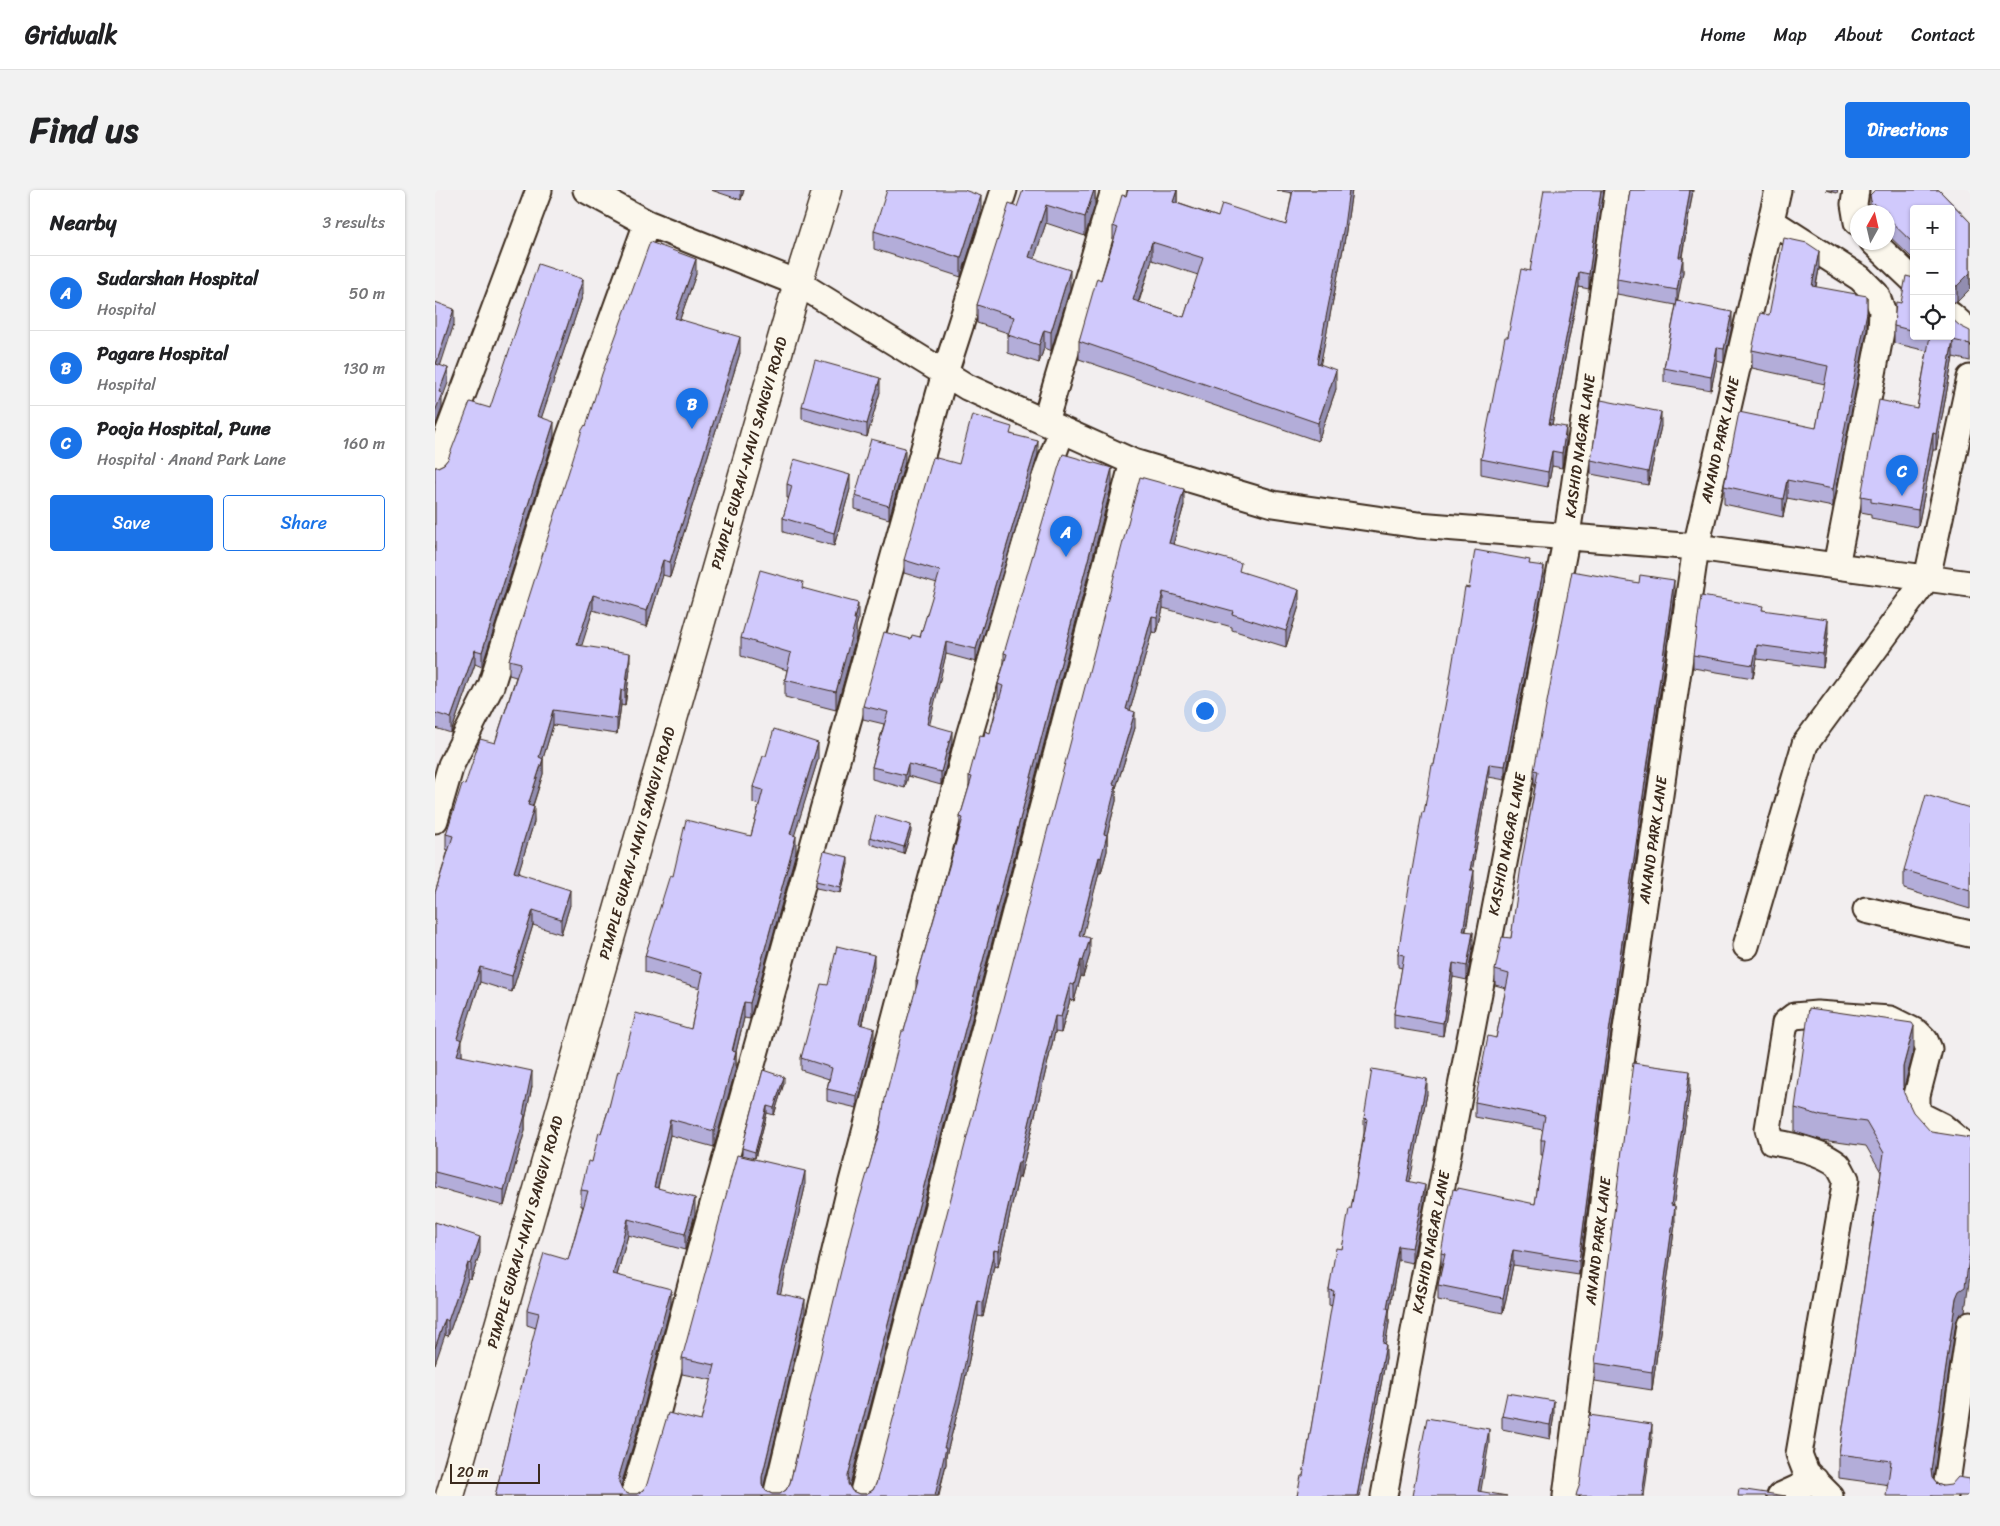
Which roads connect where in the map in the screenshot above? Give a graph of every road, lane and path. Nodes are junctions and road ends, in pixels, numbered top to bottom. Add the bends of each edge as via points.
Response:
1 (539, 190) edge
2 (586, 190) edge
3 (827, 190) edge
4 (1004, 190) edge
5 (1115, 190) edge
6 (1618, 190) edge
7 (1778, 190) edge
8 (1856, 190) edge
9 (1854, 205) edge
10 (1771, 221) junction
11 (647, 223) junction
12 (1882, 250) edge
13 (1910, 276) edge
14 (798, 283) junction
15 (1955, 318) edge
16 (1970, 332) edge
17 (945, 373) junction
18 (1970, 378) edge
19 (1054, 426) junction
20 (1133, 462) junction
21 (435, 468) edge
22 (1567, 535) junction
23 (1695, 547) junction
24 (1836, 566) junction
25 (1927, 578) junction
26 (1970, 584) edge
27 (443, 763) edge
28 (435, 820) edge
29 (1867, 910) dead end
30 (1970, 934) edge
31 (1746, 946) dead end
32 (1970, 1146) edge
33 (1970, 1324) edge
34 (1822, 1488) edge
35 (449, 1496) edge
36 (633, 1496) edge
37 (776, 1496) edge
38 (862, 1496) edge
39 (1384, 1496) edge
40 (1567, 1496) edge
41 (1780, 1496) edge
42 (1945, 1496) edge

1 - 21 street
2 - 11 street
3 - 14 street, PIMPLE GURAV-NAVI SANGVI ROAD
4 - 17 street
5 - 19 street
6 - 22 street, KASHID NAGAR LANE
7 - 10 street, ANAND PARK LANE
8 - 9 street
10 - 23 street, ANAND PARK LANE
10 - 24 street via 1860,278 1876,294 1882,310 1881,332
11 - 14 street
11 - 27 street via 569,438 491,686
12 - 13 street
14 - 17 street
14 - 35 street, PIMPLE GURAV-NAVI SANGVI ROAD
15 - 16 street
17 - 19 street via 967,387
17 - 36 street
18 - 25 street
19 - 20 street
19 - 37 street via 1044,480 969,736 848,1197
20 - 22 street via 1273,504 1419,524
20 - 38 street
22 - 23 street
22 - 39 street, KASHID NAGAR LANE
23 - 24 street
23 - 40 street, ANAND PARK LANE via 1617,1091
24 - 25 street
25 - 26 street
25 - 31 street via 1805,744
27 - 28 street
29 - 30 street
32 - 34 street via 1917,1110 1917,1095 1929,1049 1918,1033 1890,1019 1817,1014 1794,1016 1785,1022 1768,1128 1772,1142 1792,1145 1829,1159 1839,1166 1845,1179 1799,1454 1806,1472
33 - 42 street
34 - 41 street

